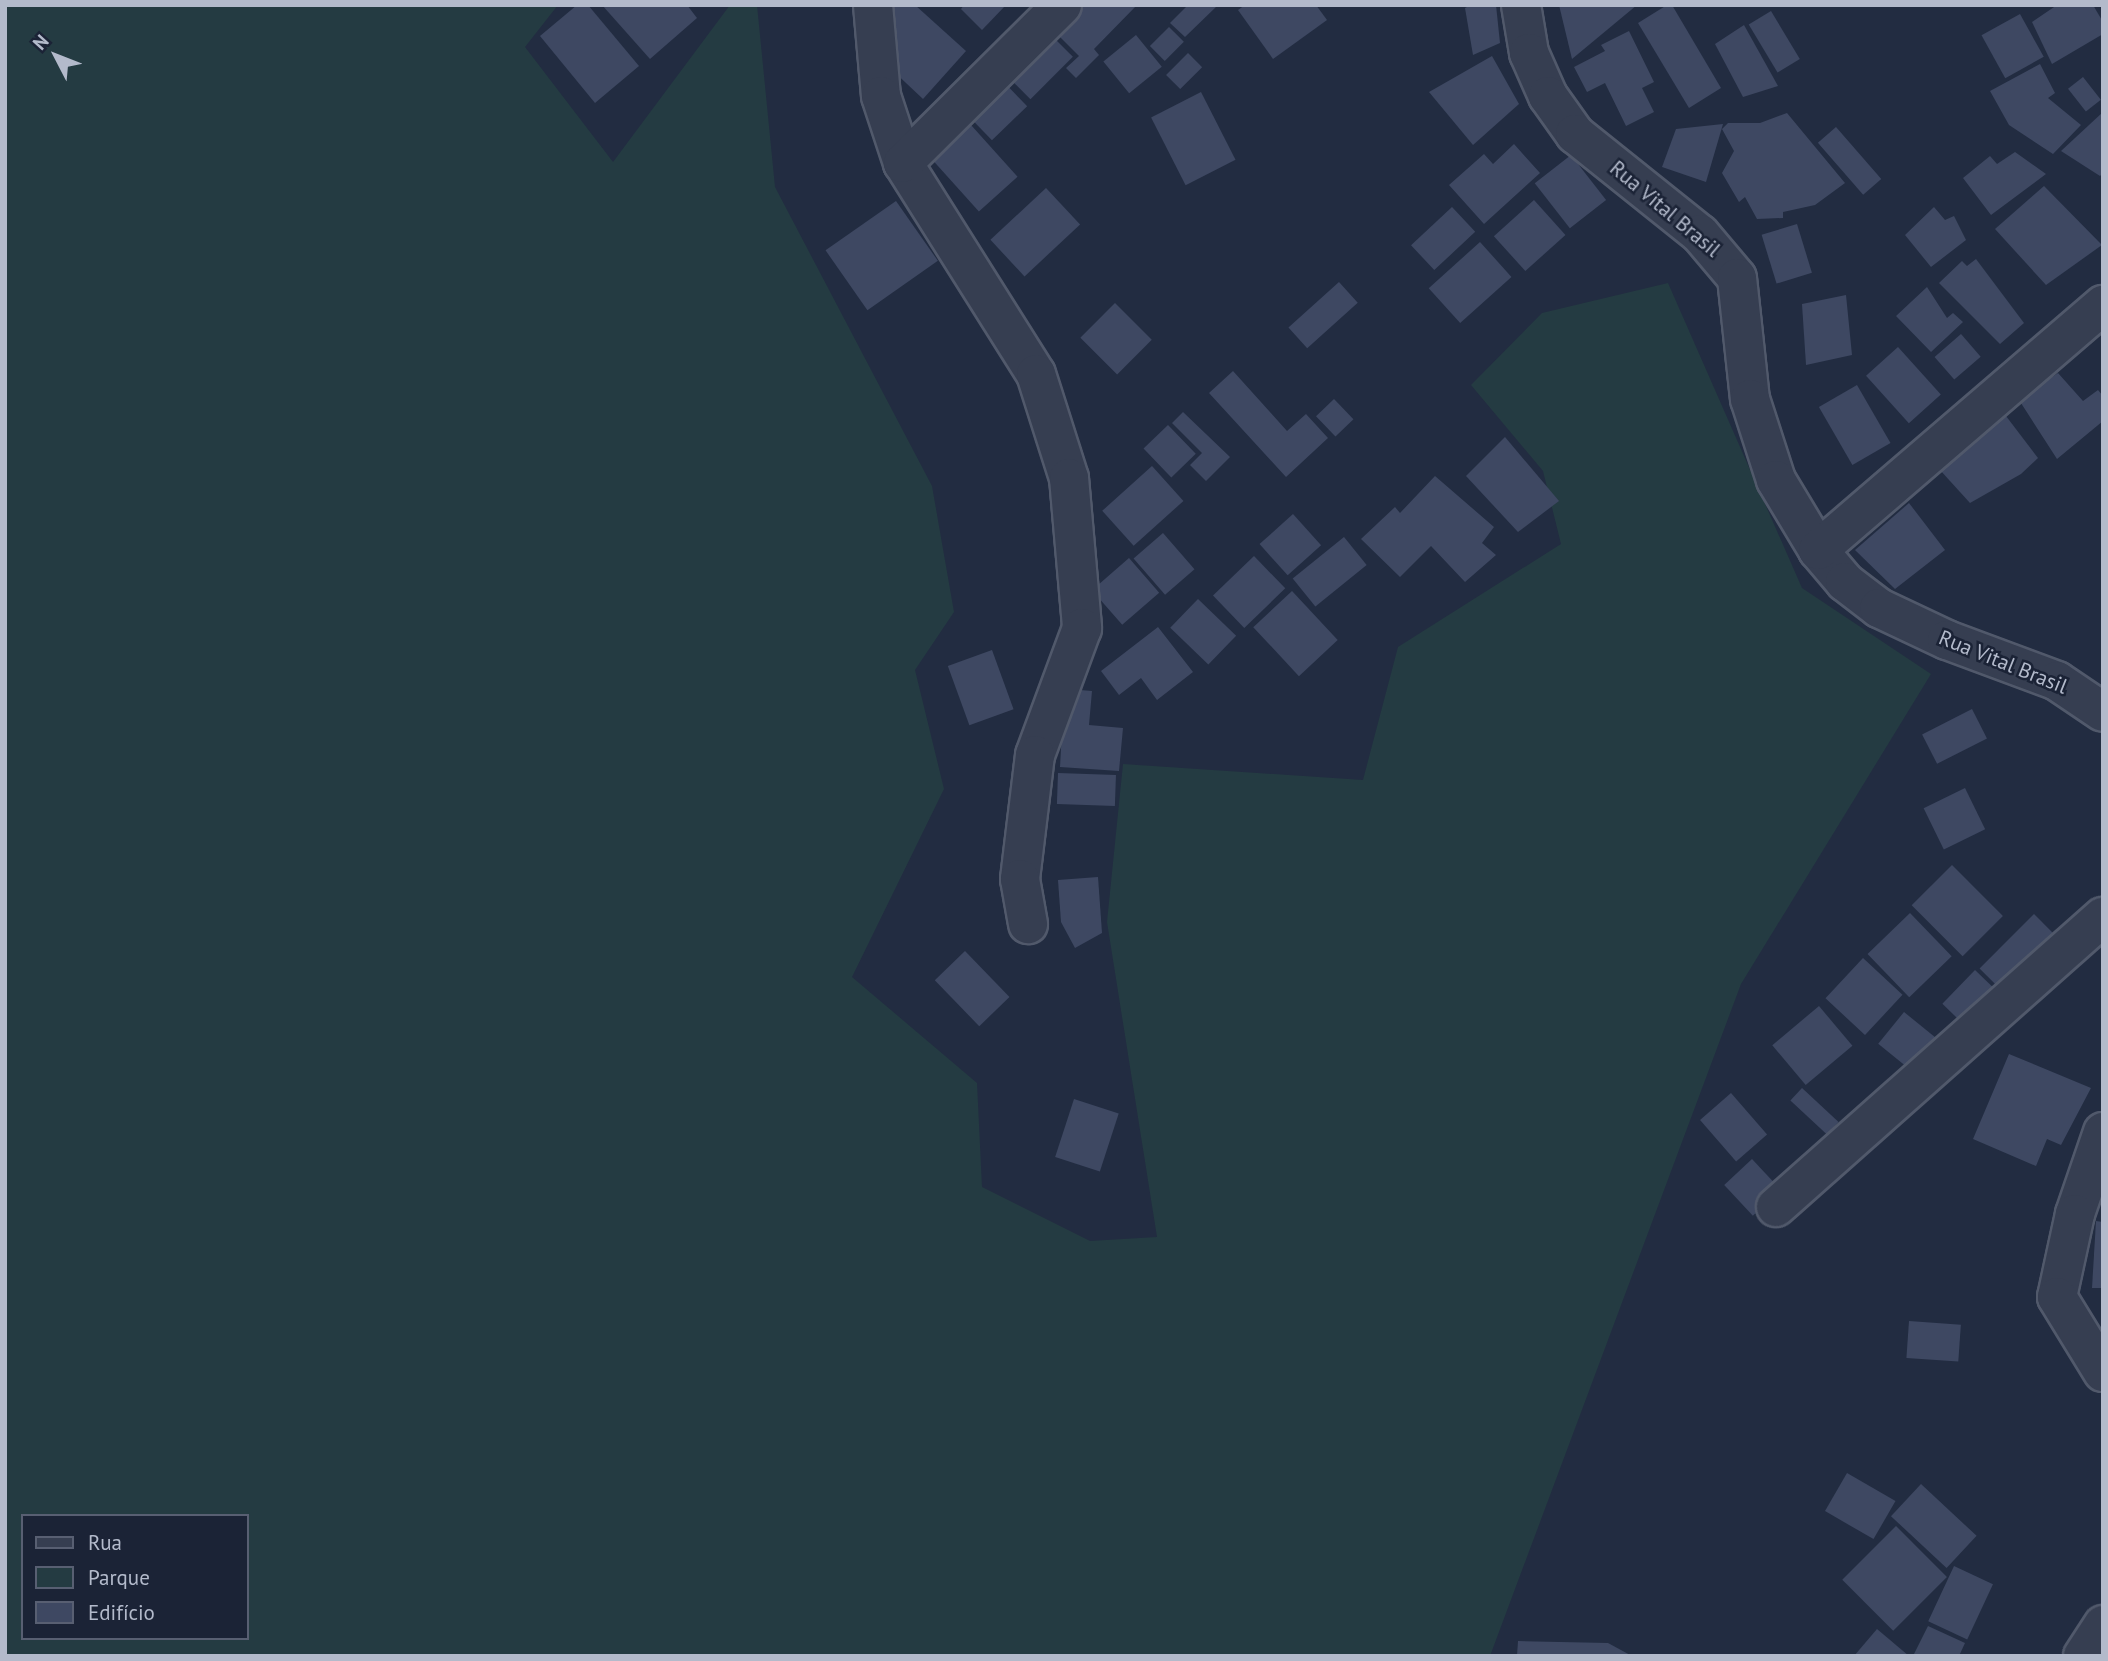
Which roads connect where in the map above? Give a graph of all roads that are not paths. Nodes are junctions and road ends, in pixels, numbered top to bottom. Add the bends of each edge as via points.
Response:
1 (873, 5) edge
2 (1062, 5) edge
3 (1521, 5) edge
4 (903, 163) junction
5 (2103, 305) edge
6 (1818, 550) junction
7 (2103, 712) edge
8 (2103, 917) edge
9 (1028, 924) dead end
10 (2103, 1132) edge
11 (1776, 1207) dead end
12 (2103, 1372) edge
13 (2103, 1625) edge
14 (2083, 1656) edge

1 - 4 street via 881,96
2 - 4 street
3 - 6 street, Rua Vital Brasil via 1529,53 1548,96 1575,134 1700,234 1737,278 1750,399 1776,480
4 - 9 street via 1037,374 1069,478 1082,628 1035,754 1020,879
5 - 6 street
6 - 7 street, Rua Vital Brasil via 1845,582 1880,608 1947,640 2057,681
8 - 11 street
10 - 12 street via 2075,1214 2057,1297
13 - 14 street

